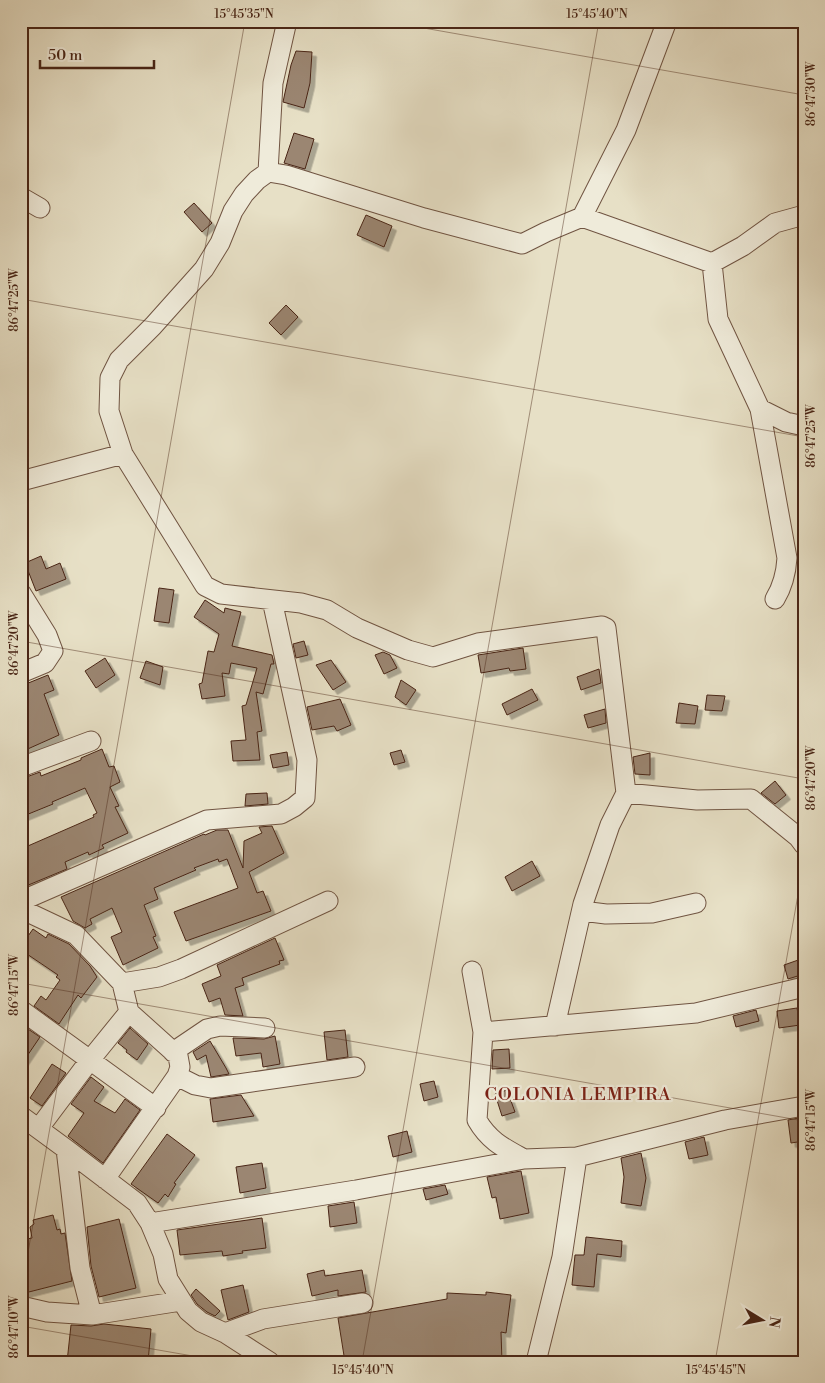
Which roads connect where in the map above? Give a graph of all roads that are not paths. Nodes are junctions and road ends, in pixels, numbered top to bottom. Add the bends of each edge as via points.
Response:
1 (287, 21) edge
2 (667, 21) edge
3 (268, 172) junction
4 (21, 197) edge
5 (40, 208) dead end
6 (804, 215) edge
7 (582, 217) junction
8 (712, 262) junction
9 (760, 409) junction
10 (804, 426) edge
11 (123, 454) junction
12 (21, 481) edge
13 (21, 594) edge
14 (775, 599) dead end
15 (272, 600) junction
16 (21, 673) edge
17 (91, 741) dead end
18 (21, 767) edge
19 (626, 793) junction
20 (802, 838) edge
21 (21, 901) edge
22 (328, 902) dead end
23 (696, 903) dead end
24 (21, 909) edge
25 (582, 911) junction
26 (472, 971) dead end
27 (122, 983) junction
28 (804, 987) edge
29 (21, 1010) edge
30 (129, 1012) junction
31 (555, 1026) junction
32 (265, 1028) dead end
33 (483, 1032) junction
34 (173, 1052) junction
35 (90, 1060) junction
36 (354, 1067) dead end
37 (177, 1076) junction
38 (804, 1106) edge
39 (156, 1108) junction
40 (21, 1116) edge
41 (39, 1128) junction
42 (66, 1148) junction
43 (577, 1157) junction
44 (524, 1160) junction
45 (105, 1178) junction
46 (150, 1223) junction
47 (181, 1301) junction
48 (363, 1302) dead end
49 (21, 1306) edge
50 (92, 1315) junction
51 (225, 1333) junction
52 (270, 1362) edge
53 (536, 1362) edge

1 - 3 street via 273,83
2 - 7 street via 626,130
3 - 7 street via 522,244
3 - 11 street via 244,194 204,269 119,360 110,378 110,411
4 - 5 street
6 - 8 street via 775,223
7 - 8 street
8 - 9 street via 718,319
9 - 10 street via 786,422
9 - 14 street via 787,558 786,574
11 - 12 street
11 - 15 street via 205,586 221,594
13 - 16 street via 47,635 53,652 45,664
15 - 19 street via 327,610 366,632 433,657 478,644 606,628
15 - 21 street via 307,760 305,798 281,814 207,820
17 - 18 street
19 - 20 street via 698,800 751,799
19 - 25 street via 610,825
22 - 27 street via 182,969 159,977
23 - 25 street via 652,913
24 - 27 street via 76,935
25 - 31 street
26 - 33 street
27 - 30 street
28 - 31 street via 696,1013
29 - 35 street
30 - 34 street
30 - 35 street
31 - 33 street
32 - 34 street via 220,1026 207,1029
33 - 44 street via 477,1120 484,1133
34 - 37 street via 180,1061
35 - 39 street
35 - 41 street
36 - 37 street via 211,1088
37 - 39 street
38 - 43 street via 724,1120
39 - 45 street
40 - 41 street
41 - 42 street
42 - 45 street
42 - 50 street via 80,1268
43 - 44 street
43 - 53 street via 562,1257
44 - 46 street
45 - 46 street via 137,1203
46 - 47 street via 163,1254 168,1279
47 - 50 street
47 - 51 street via 201,1322
48 - 51 street via 263,1319
49 - 50 street via 47,1312
51 - 52 street

